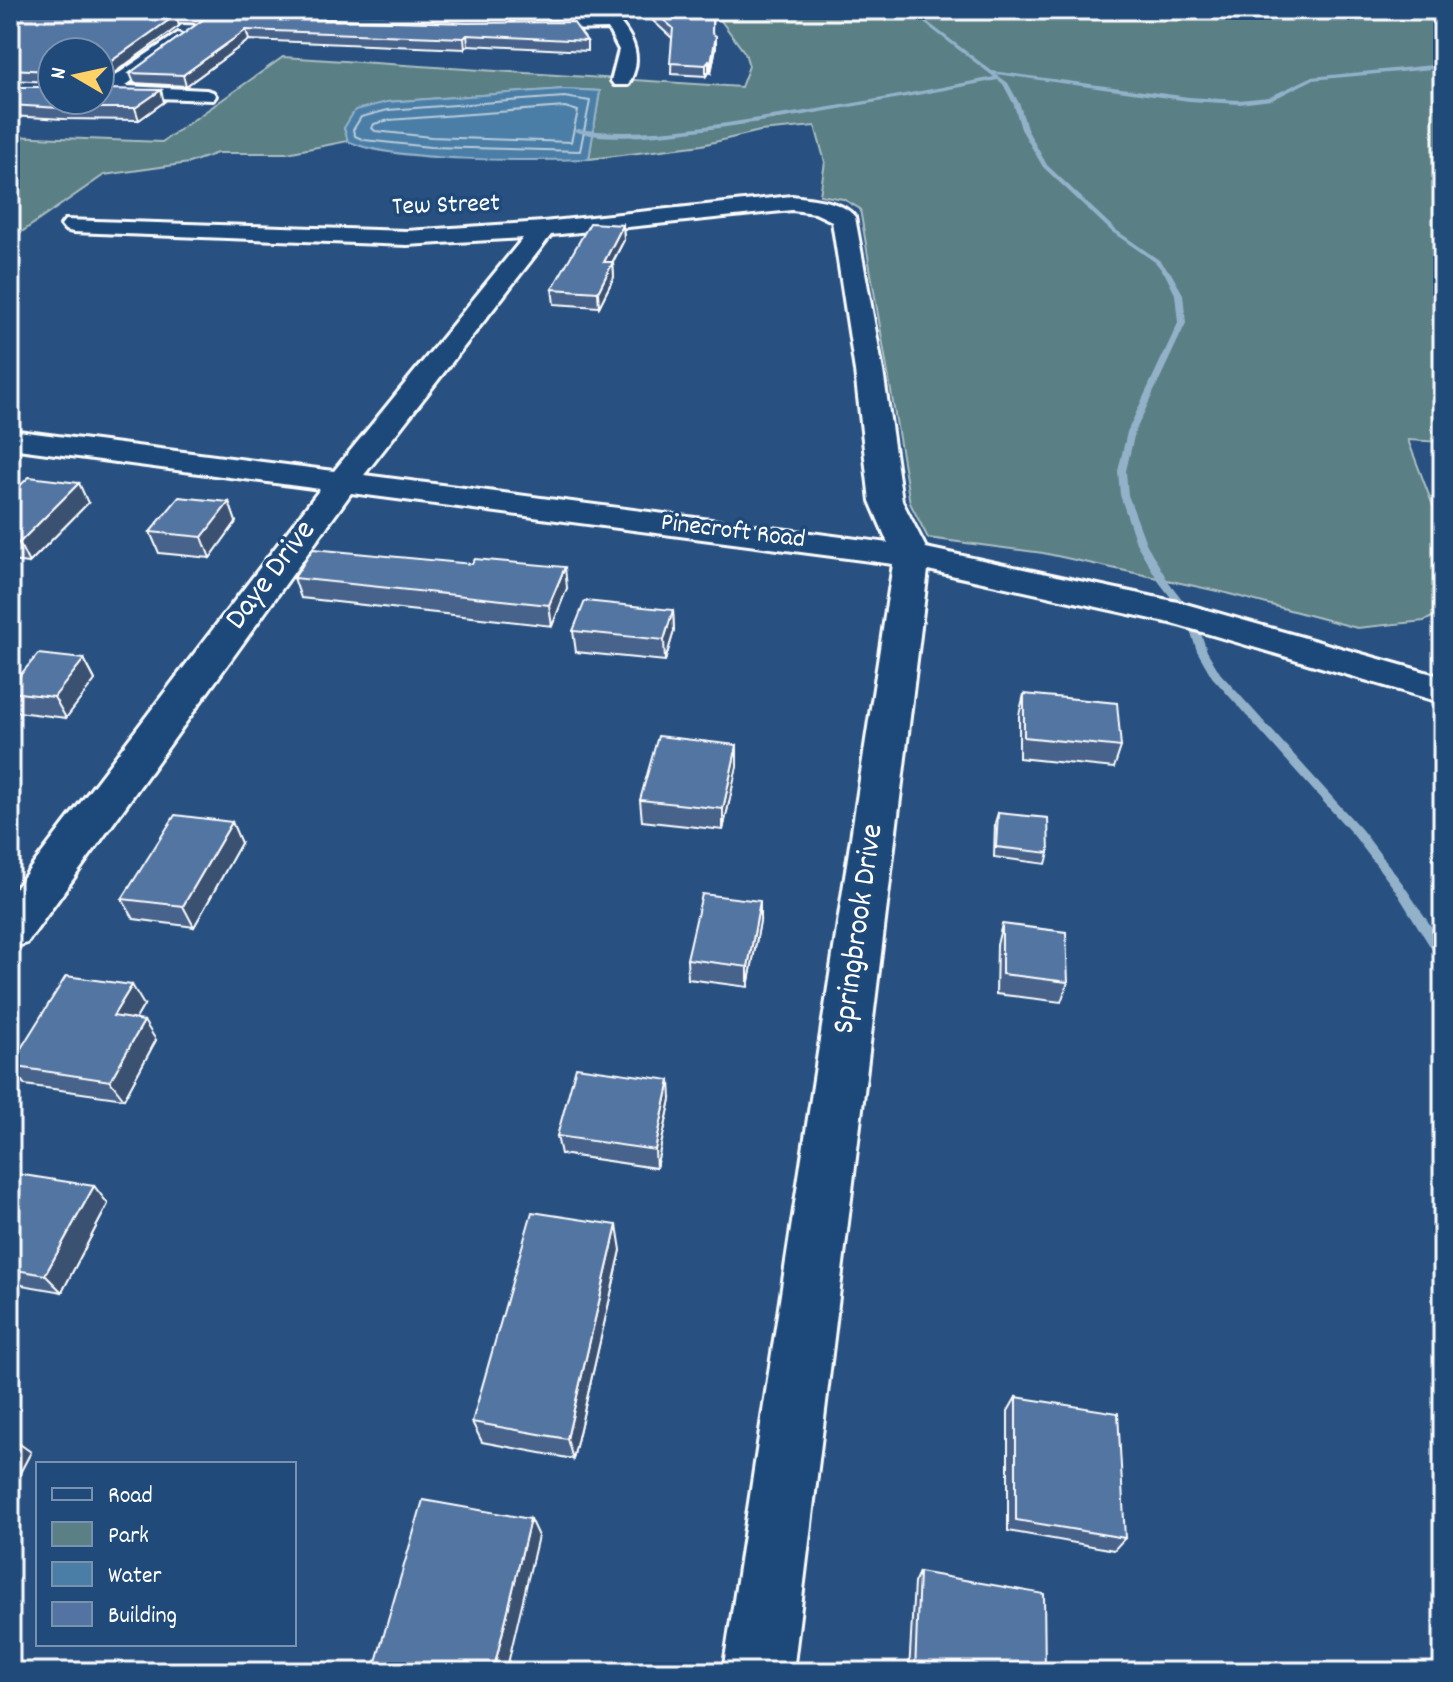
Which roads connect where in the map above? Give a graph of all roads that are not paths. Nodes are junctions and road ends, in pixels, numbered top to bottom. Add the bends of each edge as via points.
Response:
1 (10, 13) edge
2 (606, 17) edge
3 (206, 18) junction
4 (283, 20) edge
5 (497, 26) edge
6 (621, 81) dead end
7 (116, 82) edge
8 (116, 92) edge
9 (206, 96) dead end
10 (73, 225) dead end
11 (543, 229) junction
12 (10, 439) edge
13 (343, 481) junction
14 (912, 556) junction
15 (1443, 690) edge
16 (10, 930) edge
17 (758, 1672) edge

1 - 3 street
2 - 5 street
2 - 6 street via 624,36 630,52
3 - 4 street
3 - 7 street
8 - 9 street
10 - 11 street, Tew Street via 407,238
11 - 13 street, Daye Drive
11 - 14 street, Tew Street via 778,204 820,207 843,217 886,501
12 - 13 street, Pinecroft Road
13 - 14 street, Pinecroft Road
13 - 16 street, Daye Drive
14 - 15 street, Pinecroft Road via 1182,614
14 - 17 street, Springbrook Drive

